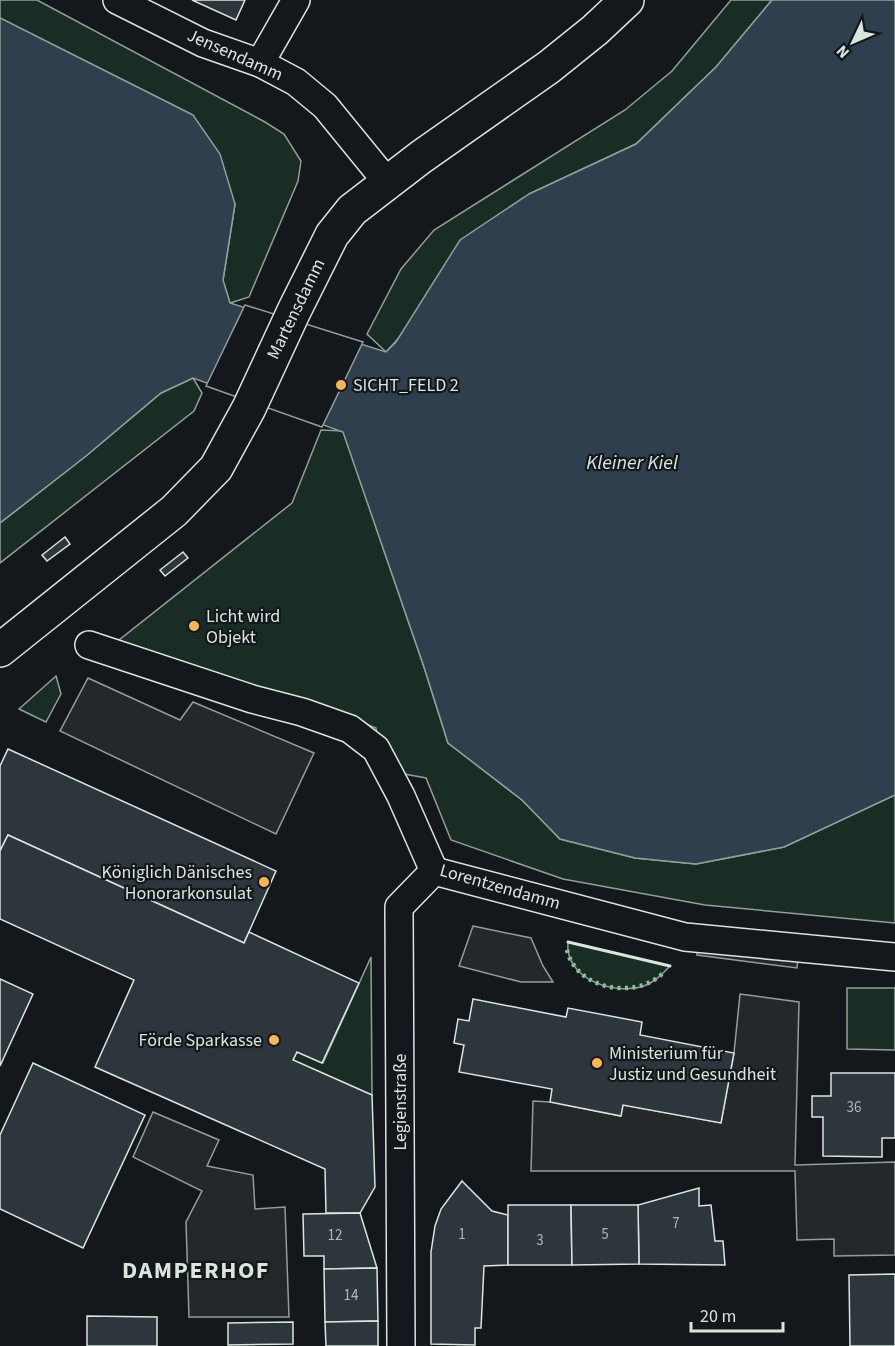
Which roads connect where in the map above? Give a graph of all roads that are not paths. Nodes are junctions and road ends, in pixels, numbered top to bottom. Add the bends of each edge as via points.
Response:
1 (117, 0) edge
2 (296, 0) edge
3 (627, 0) edge
4 (260, 63) junction
5 (387, 182) junction
6 (88, 645) dead end
7 (0, 650) edge
8 (434, 871) junction
9 (895, 957) edge
10 (401, 1346) edge

1 - 4 street, Jensendamm via 203,42
2 - 4 street
3 - 5 street, Martensdamm via 549,67
4 - 5 street, Jensendamm via 296,82 325,106
5 - 7 street, Martensdamm via 352,210 332,235 216,468 174,511
6 - 8 street, Lorentzendamm via 350,729 376,749
8 - 9 street, Lorentzendamm via 685,937
8 - 10 street, Legienstraße via 399,907

